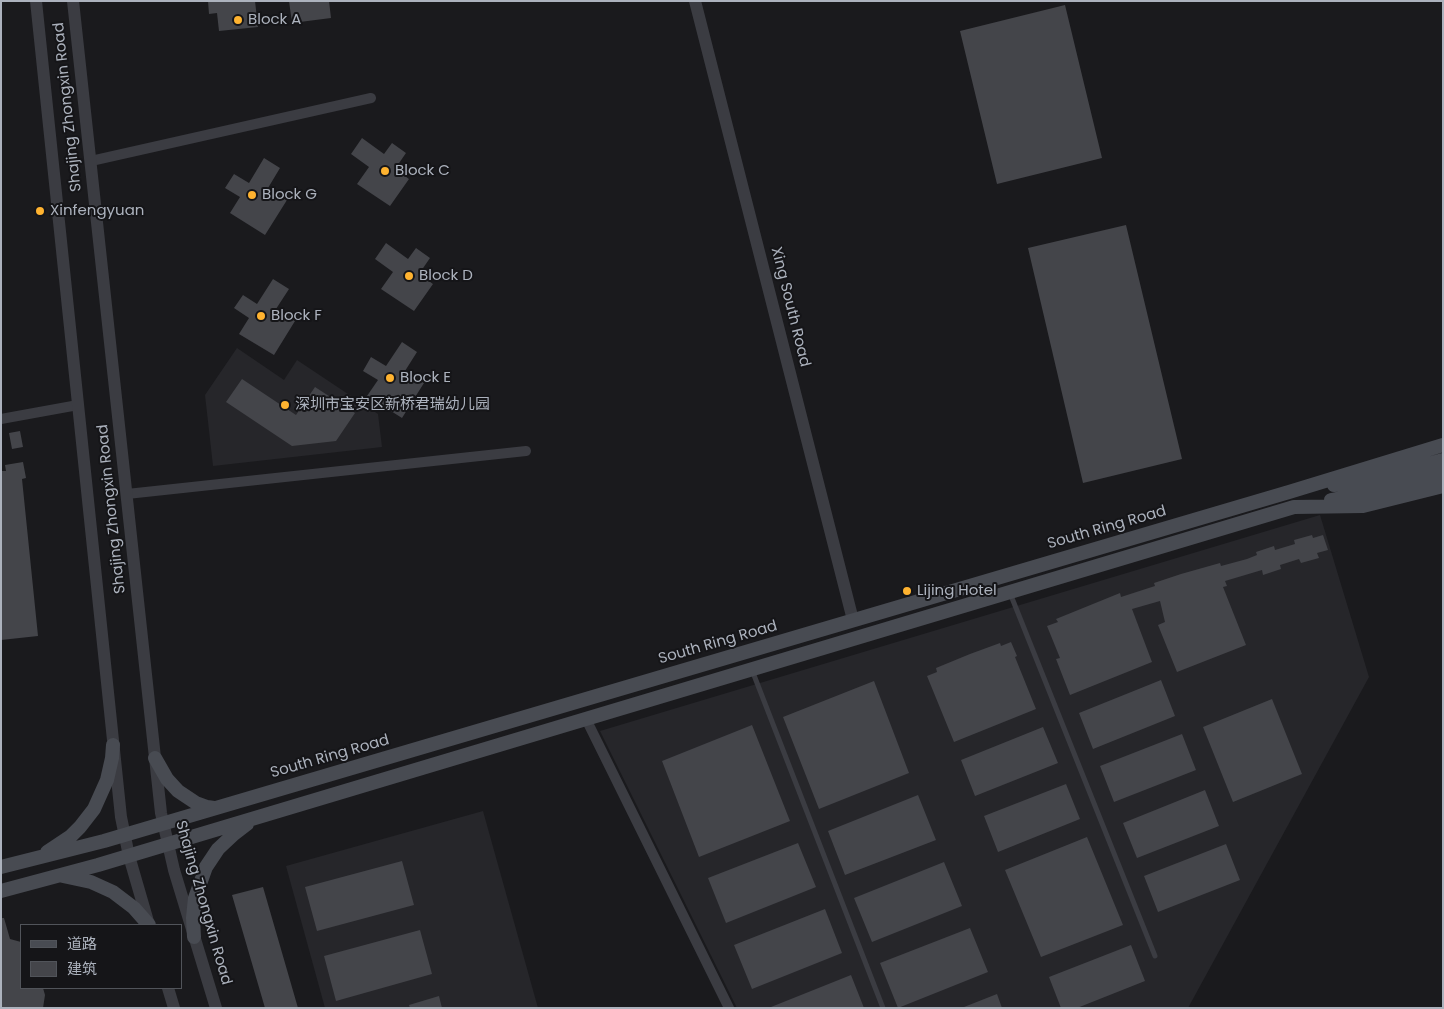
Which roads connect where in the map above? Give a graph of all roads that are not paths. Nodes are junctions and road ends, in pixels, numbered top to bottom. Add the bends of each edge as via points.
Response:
1 (36, 1) edge
2 (73, 1) edge
3 (695, 1) edge
4 (371, 98) dead end
5 (91, 161) junction
6 (78, 405) junction
7 (1, 419) edge
8 (1443, 445) edge
9 (526, 451) dead end
10 (1443, 460) edge
11 (1443, 474) edge
12 (1443, 486) edge
13 (1289, 492) junction
14 (127, 494) junction
15 (1294, 507) junction
16 (1010, 592) junction
17 (853, 620) junction
18 (752, 670) junction
19 (586, 719) junction
20 (113, 745) junction
21 (155, 758) junction
22 (218, 807) junction
23 (261, 816) junction
24 (163, 823) junction
25 (124, 835) junction
26 (167, 844) junction
27 (129, 856) junction
28 (34, 859) junction
29 (1, 867) edge
30 (57, 876) junction
31 (1, 890) edge
32 (148, 924) edge
33 (149, 924) edge
34 (194, 937) junction
35 (1155, 956) dead end
36 (168, 989) edge
37 (174, 1008) edge
38 (216, 1008) edge
39 (729, 1008) edge
40 (883, 1008) edge

1 - 6 street, Shajing Zhongxin Road
2 - 5 street, Shajing Zhongxin Road
3 - 17 street, Xing South Road
4 - 5 street
5 - 14 street, Shajing Zhongxin Road
6 - 7 street
6 - 20 street, Shajing Zhongxin Road
8 - 13 main road, South Ring Road
9 - 14 street
10 - 13 main road via 1374,479
11 - 15 main road via 1362,495
12 - 15 main road via 1363,506
13 - 17 main road, South Ring Road
14 - 21 street, Shajing Zhongxin Road
15 - 16 main road
16 - 18 main road
16 - 35 lane
17 - 22 main road, South Ring Road
18 - 19 main road
18 - 40 lane
19 - 23 main road
19 - 39 street
20 - 25 street, Shajing Zhongxin Road
20 - 28 main road via 107,780 94,809 71,836
21 - 22 main road via 167,779 185,797 202,806
21 - 24 street, Shajing Zhongxin Road
22 - 24 main road, South Ring Road
23 - 26 main road
23 - 34 main road via 226,841 206,866 195,898
24 - 25 main road, South Ring Road
24 - 26 street, Shajing Zhongxin Road
25 - 27 street, Shajing Zhongxin Road
25 - 28 main road, South Ring Road
26 - 27 main road
26 - 34 street, Shajing Zhongxin Road
27 - 30 main road
27 - 33 street, Shajing Zhongxin Road
28 - 29 main road, South Ring Road
30 - 31 main road
30 - 32 main road via 91,882 112,892 134,908
34 - 38 street, Shajing Zhongxin Road
36 - 37 street

